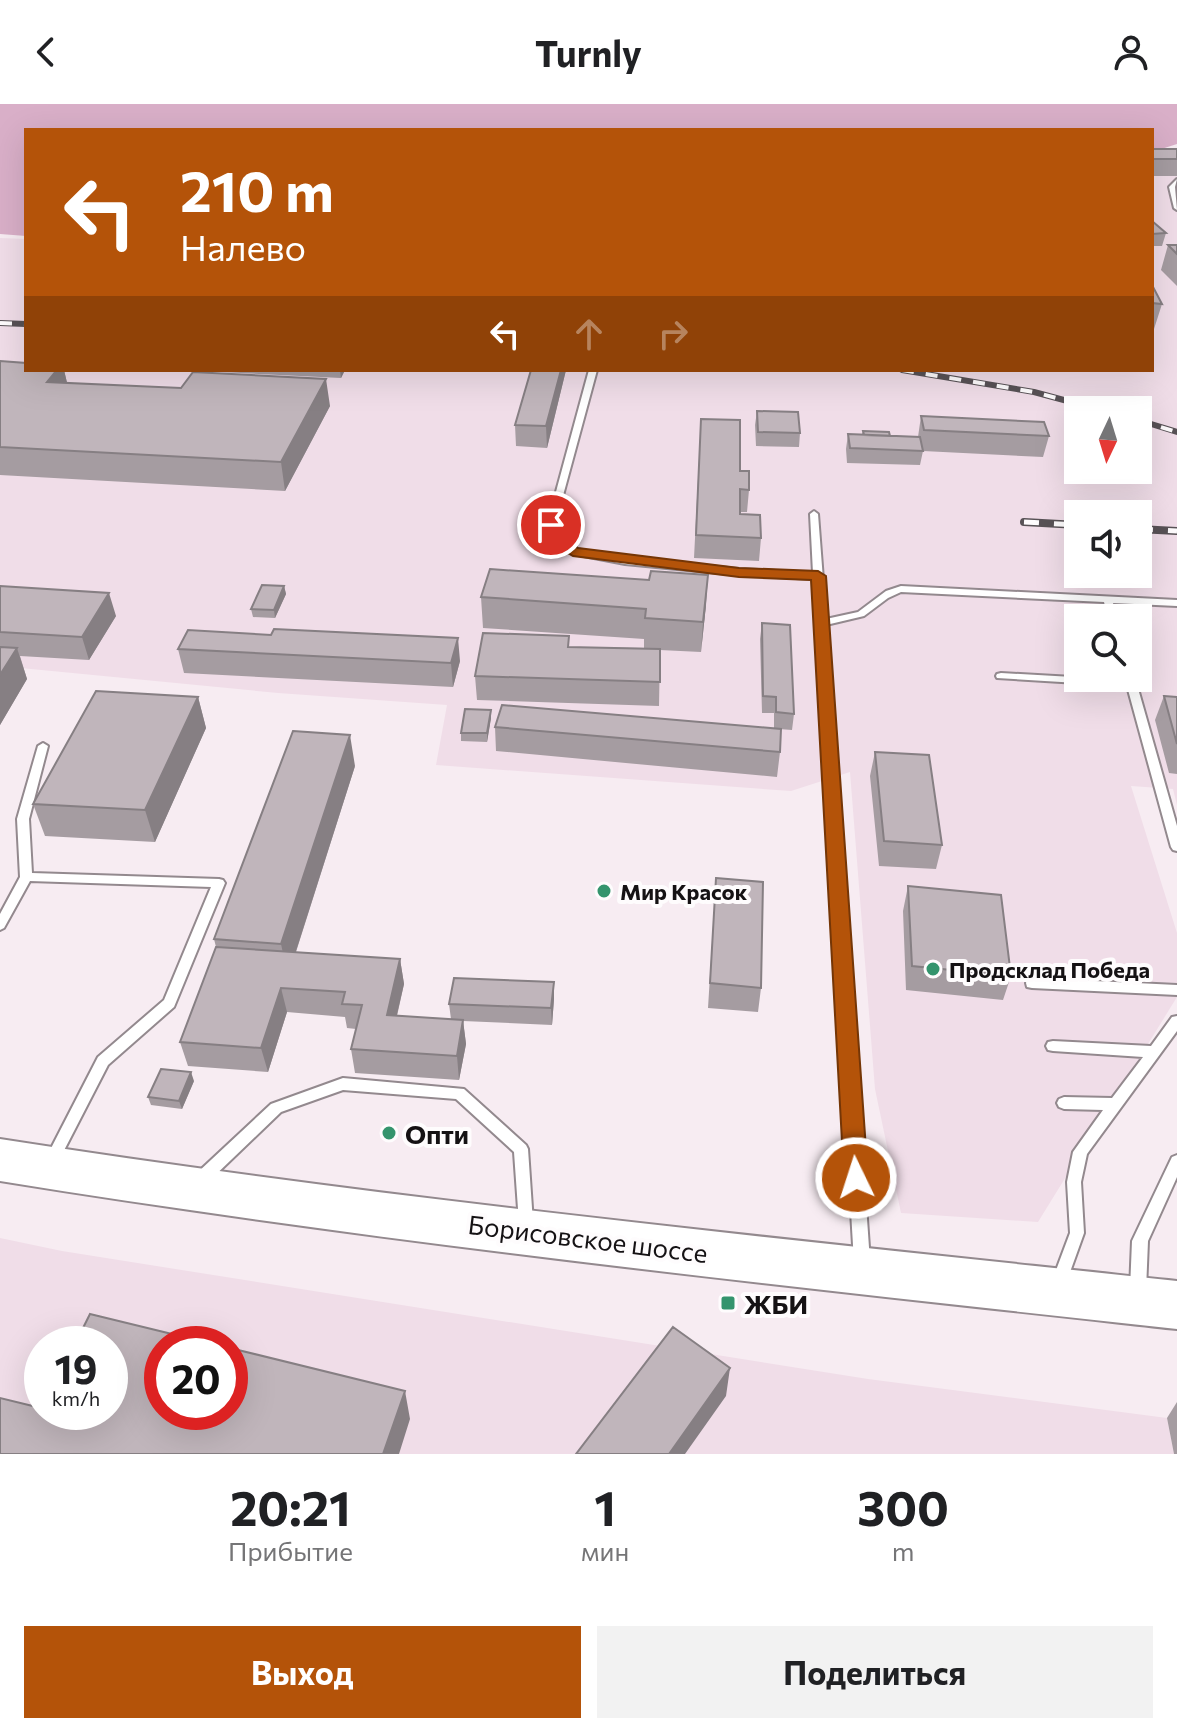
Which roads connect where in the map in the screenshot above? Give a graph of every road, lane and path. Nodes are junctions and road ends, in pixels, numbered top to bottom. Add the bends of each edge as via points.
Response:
1 (1177, 181) edge
2 (1177, 208) edge
3 (592, 372) edge
4 (814, 514) dead end
5 (818, 576) junction
6 (1108, 600) junction
7 (1177, 603) edge
8 (1109, 604) edge
9 (821, 623) junction
10 (1001, 676) dead end
11 (1064, 678) edge
12 (1133, 692) edge
13 (43, 746) dead end
14 (1177, 847) edge
15 (26, 877) junction
16 (0, 925) edge
17 (1032, 983) dead end
18 (1177, 990) edge
19 (1177, 1021) edge
20 (1053, 1046) dead end
21 (1154, 1052) junction
22 (1064, 1103) dead end
23 (1116, 1104) junction
24 (0, 1160) edge
25 (1177, 1161) edge
26 (49, 1167) junction
27 (189, 1190) junction
28 (526, 1231) junction
29 (862, 1271) junction
30 (1055, 1293) junction
31 (1157, 1304) edge

1 - 2 lane via 1172,187
3 - 5 lane via 551,525 558,540 573,551 625,561
4 - 5 lane
5 - 9 lane
6 - 7 lane
6 - 8 lane
6 - 9 lane via 901,589 889,591 859,615
9 - 29 lane
10 - 11 lane
12 - 14 lane
13 - 15 lane via 23,819
15 - 16 lane
15 - 26 lane via 219,883 169,1003 103,1061
17 - 18 lane
19 - 21 lane
20 - 21 lane
21 - 23 lane
22 - 23 lane
23 - 30 lane via 1080,1152 1074,1182 1077,1233
24 - 26 main road, Борисовское шоссе
25 - 31 lane via 1140,1241
26 - 27 main road, Борисовское шоссе
27 - 28 main road, Борисовское шоссе
27 - 28 lane via 276,1108 303,1098 343,1084 459,1093 521,1149
28 - 29 main road, Борисовское шоссе
29 - 30 main road, Борисовское шоссе
30 - 31 main road, Борисовское шоссе

